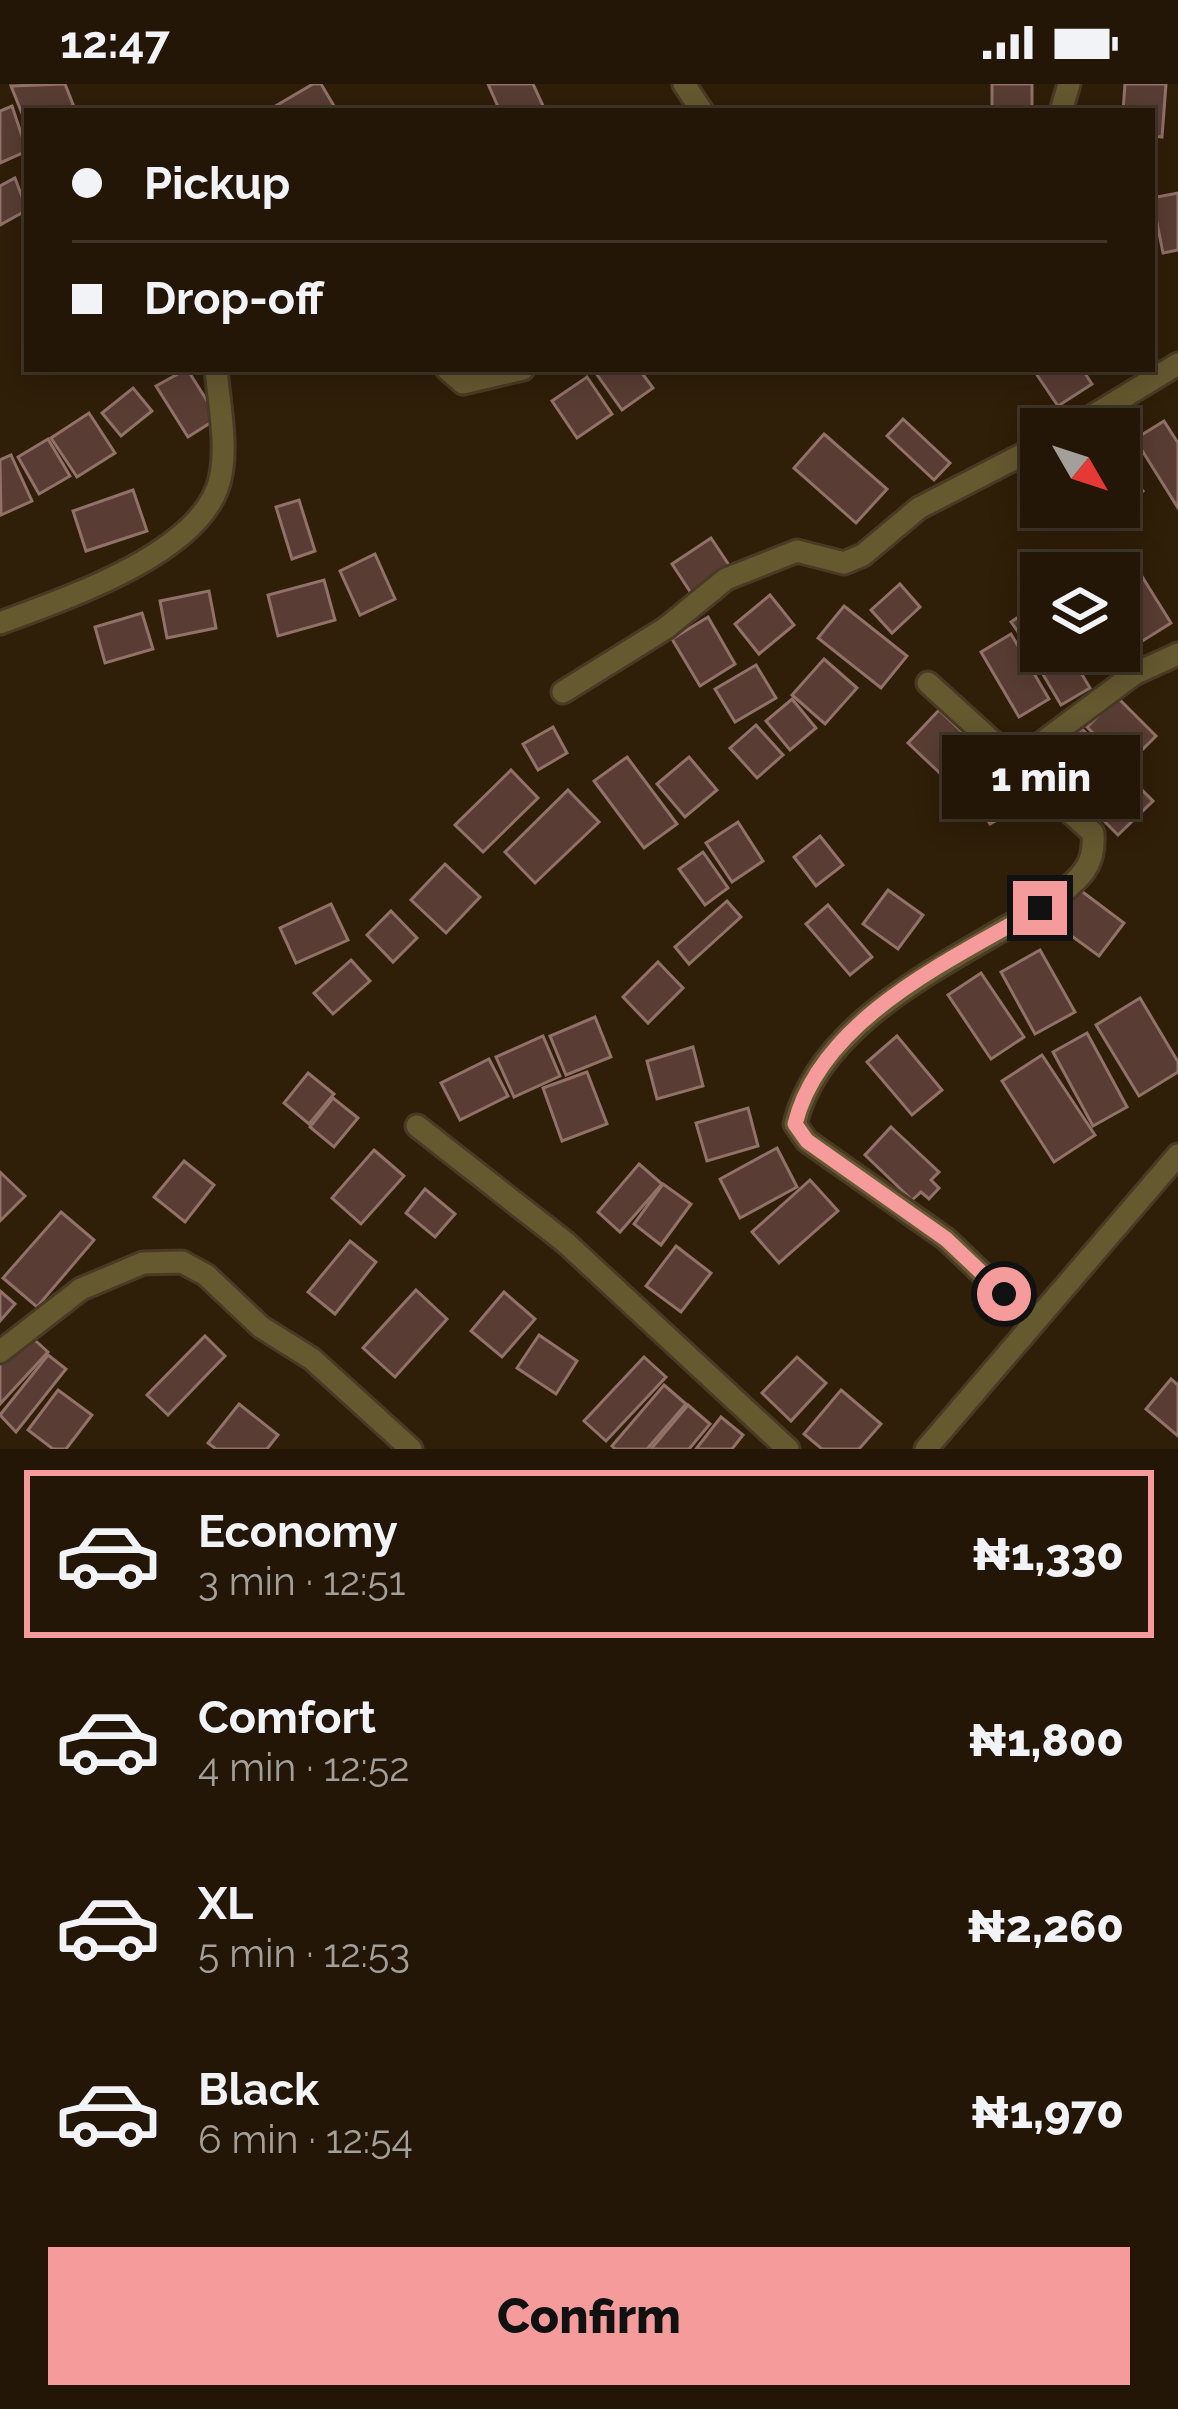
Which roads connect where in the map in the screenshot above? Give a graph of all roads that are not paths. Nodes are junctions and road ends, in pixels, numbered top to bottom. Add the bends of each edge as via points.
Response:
1 (1178, 364) edge
2 (216, 372) edge
3 (450, 372) edge
4 (510, 372) edge
5 (1106, 408) edge
6 (1020, 456) edge
7 (0, 623) edge
8 (1178, 654) edge
9 (928, 683) dead end
10 (563, 692) dead end
11 (1016, 762) junction
12 (417, 1126) dead end
13 (1178, 1154) edge
14 (1033, 1321) junction
15 (0, 1352) edge
16 (411, 1449) edge
17 (788, 1449) edge
18 (926, 1449) edge

1 - 5 street
2 - 7 street via 222,466 218,487 190,528 87,588
3 - 4 street via 463,383
6 - 10 street via 919,508 844,563 796,551 726,579 666,628
8 - 11 street via 1134,674
9 - 11 street
11 - 14 street via 1093,833 1081,875 876,1011 828,1059 801,1098 795,1124 807,1141 946,1239
12 - 17 street via 565,1242
13 - 14 street
14 - 18 street
15 - 16 street via 81,1289 142,1262 182,1262 312,1359

